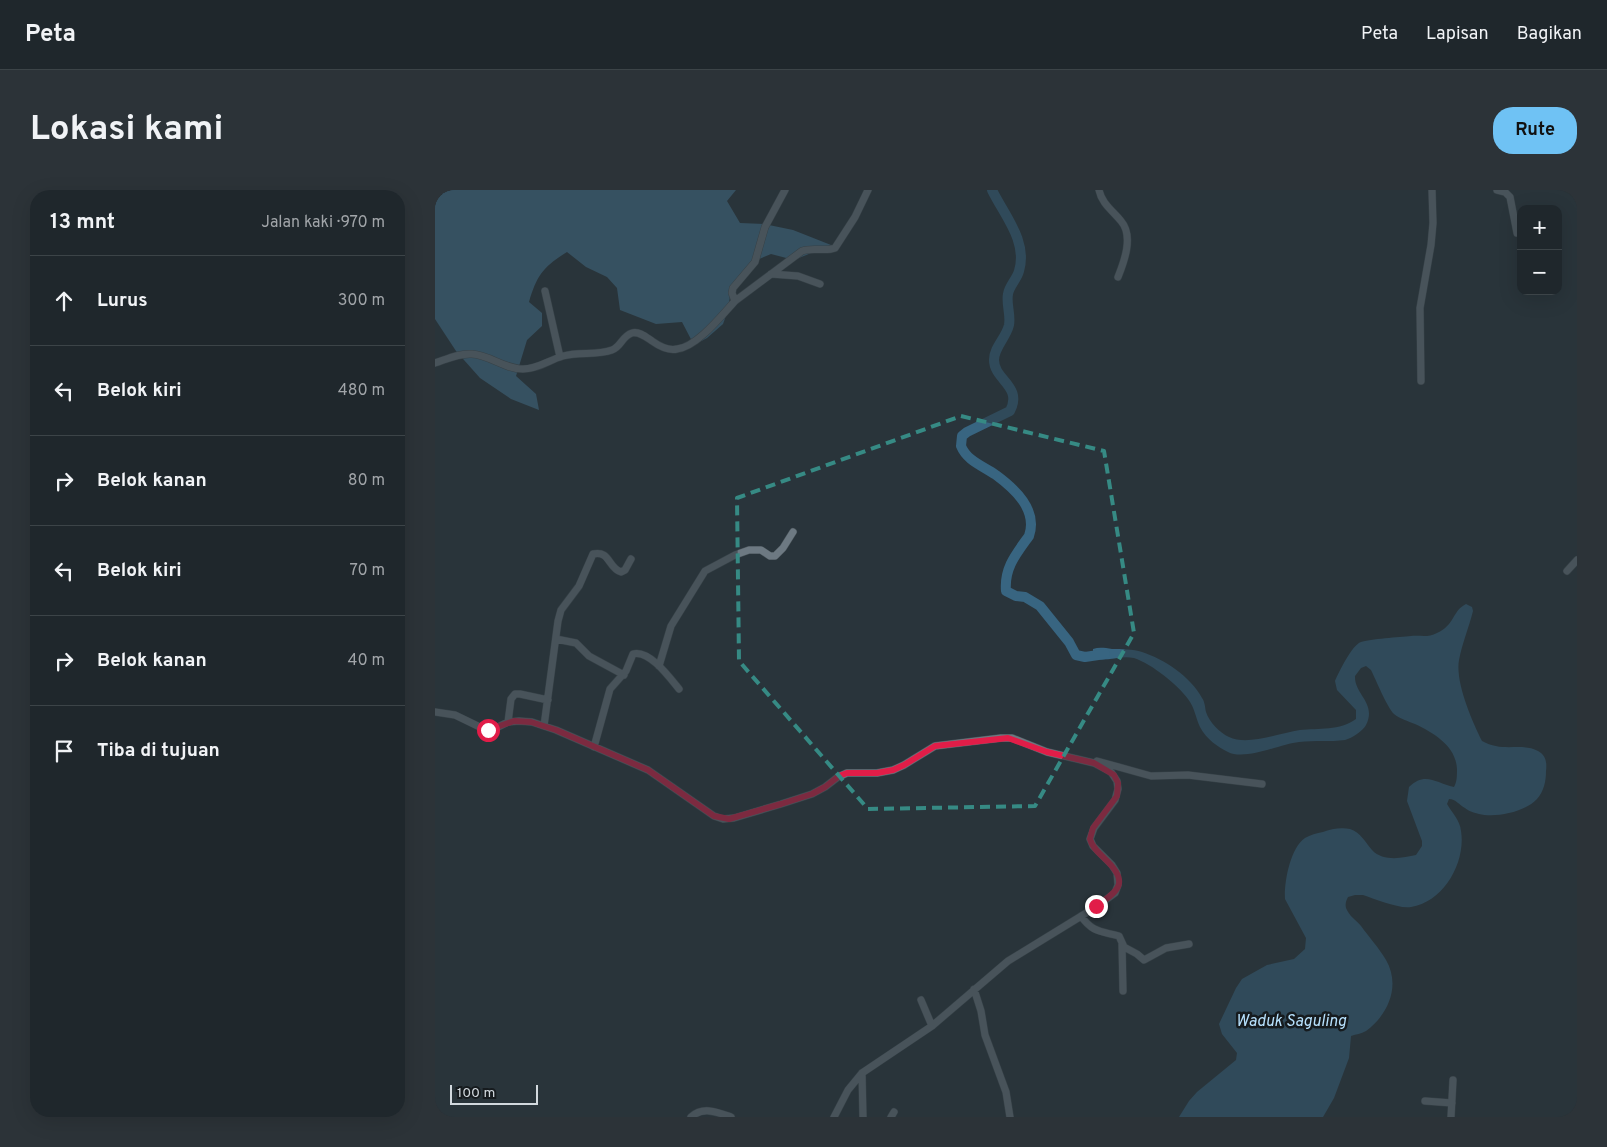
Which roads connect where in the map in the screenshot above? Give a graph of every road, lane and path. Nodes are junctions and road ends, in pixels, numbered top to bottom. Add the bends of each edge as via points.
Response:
1 (785, 190) edge
2 (868, 190) edge
3 (1099, 190) edge
4 (1432, 190) edge
5 (1497, 190) edge
6 (1517, 233) dead end
7 (771, 274) junction
8 (1118, 277) dead end
9 (820, 284) dead end
10 (545, 291) dead end
11 (735, 301) junction
12 (560, 357) junction
13 (435, 363) edge
14 (1421, 381) dead end
15 (793, 532) dead end
16 (631, 559) dead end
17 (1577, 560) edge
18 (1567, 572) dead end
19 (557, 638) junction
20 (659, 666) junction
21 (623, 675) junction
22 (679, 689) dead end
23 (548, 700) junction
24 (435, 707) edge
25 (435, 712) edge
26 (446, 712) junction
27 (508, 722) junction
28 (544, 726) junction
29 (593, 747) junction
30 (1086, 760) junction
31 (1262, 784) dead end
32 (1081, 916) junction
33 (1122, 944) junction
34 (1189, 944) dead end
35 (974, 989) junction
36 (1123, 991) dead end
37 (921, 1000) dead end
38 (931, 1026) junction
39 (862, 1073) junction
40 (1453, 1080) dead end
41 (1425, 1101) dead end
42 (1452, 1102) junction
43 (691, 1117) edge
44 (731, 1117) edge
45 (834, 1117) edge
46 (863, 1117) edge
47 (1010, 1117) edge
48 (1451, 1117) edge

1 - 11 street via 765,227 755,262 733,288
2 - 7 street via 836,247 803,251
3 - 8 street via 1105,205 1126,229 1126,254
4 - 14 street via 1431,245 1420,308
5 - 6 street via 1511,197
7 - 9 street via 799,276
7 - 11 street
10 - 12 street
11 - 12 street via 709,328 682,348 663,347 633,333 613,350
12 - 13 street via 523,369 472,354
15 - 20 street via 775,556 759,550 745,551 705,571 671,626
16 - 19 street via 621,572 605,555 592,554 579,586 561,610
17 - 18 street
19 - 21 street via 576,642 589,656
19 - 23 street
20 - 21 street via 635,653
20 - 22 street
21 - 29 street via 610,689
23 - 27 street via 513,695
23 - 28 street
24 - 26 street
25 - 26 street
26 - 27 street via 488,730
27 - 28 street
28 - 29 street
29 - 30 street via 648,770 714,816 727,819 812,794 847,773 893,770 939,745 1008,738 1047,752
30 - 31 street via 1151,776 1188,775
30 - 32 street via 1111,772 1118,783 1115,800 1093,828 1090,839 1095,849 1115,869 1119,882 1113,895
32 - 33 street via 1092,928 1119,936
32 - 35 street via 1008,961
33 - 34 street via 1145,960 1163,949
33 - 36 street
35 - 38 street
35 - 47 street via 986,1038 1006,1092
37 - 38 street
38 - 39 street
39 - 45 street via 848,1090
39 - 46 street
40 - 42 street
41 - 42 street
42 - 48 street
43 - 44 street via 706,1110

